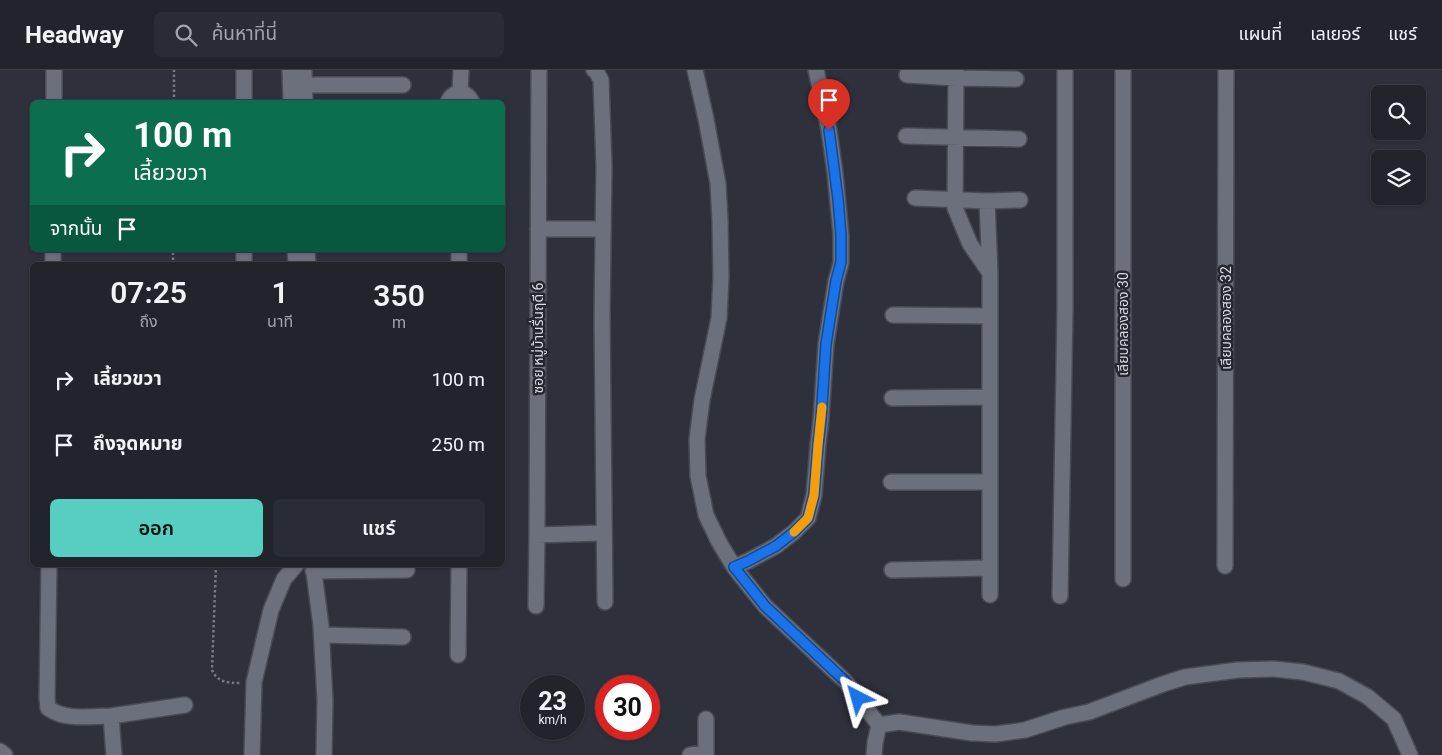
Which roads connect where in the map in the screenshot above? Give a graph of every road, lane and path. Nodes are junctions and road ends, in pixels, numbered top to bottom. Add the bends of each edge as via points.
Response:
1 (54, 70) edge
2 (174, 70) edge
3 (244, 70) edge
4 (290, 70) edge
5 (304, 70) edge
6 (461, 70) edge
7 (539, 70) edge
8 (594, 70) edge
9 (695, 70) edge
10 (816, 70) edge
11 (1064, 70) edge
12 (1123, 70) edge
13 (1226, 70) edge
14 (956, 74) edge
15 (907, 75) dead end
16 (1016, 79) dead end
17 (304, 85) junction
18 (403, 85) dead end
19 (460, 93) junction
20 (54, 100) edge
21 (174, 100) edge
22 (244, 100) edge
23 (291, 100) edge
24 (304, 100) edge
25 (449, 100) edge
26 (471, 100) edge
27 (906, 136) dead end
28 (956, 137) junction
29 (1019, 139) dead end
30 (915, 198) dead end
31 (955, 199) junction
32 (987, 200) junction
33 (1020, 200) dead end
34 (538, 229) junction
35 (603, 229) junction
36 (990, 273) junction
37 (893, 316) dead end
38 (990, 316) junction
39 (990, 397) junction
40 (892, 398) dead end
41 (891, 482) dead end
42 (990, 482) junction
43 (604, 533) junction
44 (537, 535) junction
45 (1225, 566) dead end
46 (49, 567) edge
47 (216, 567) edge
48 (294, 567) edge
49 (312, 567) edge
50 (459, 567) edge
51 (734, 567) junction
52 (990, 568) junction
53 (407, 570) dead end
54 (892, 570) dead end
55 (1123, 579) dead end
56 (990, 595) dead end
57 (1060, 596) dead end
58 (605, 602) dead end
59 (536, 606) dead end
60 (322, 635) junction
61 (403, 638) dead end
62 (458, 654) dead end
63 (254, 682) junction
64 (185, 704) dead end
65 (112, 716) junction
66 (706, 719) dead end
67 (879, 725) junction
68 (0, 752) edge
69 (706, 754) edge
70 (5, 755) edge
71 (114, 755) edge
72 (252, 755) edge
73 (324, 755) edge
74 (690, 755) edge
75 (874, 755) edge
76 (1410, 755) edge

1 - 20 street
2 - 21 path
3 - 22 street
4 - 23 street
5 - 17 street
6 - 19 street
7 - 34 street, ซอย หมู่บ้านรื่นฤดี 6
8 - 35 street via 601,80
9 - 51 street via 718,184 721,248 719,318 702,400 697,439 698,476 706,515
10 - 51 street via 834,165 841,262 826,344 814,495 808,518 794,532 776,546
11 - 57 street via 1065,309
12 - 55 street, เลียบคลองสอง 30
13 - 45 street, เลียบคลองสอง 32
14 - 15 street
14 - 16 street
14 - 28 street
17 - 18 street
17 - 24 street
19 - 25 street
19 - 26 street
27 - 28 street
28 - 29 street
28 - 31 street
30 - 31 street
31 - 32 street
31 - 36 street via 955,208 970,244
32 - 33 street
32 - 36 street
34 - 35 street
34 - 44 street, ซอย หมู่บ้านรื่นฤดี 6
35 - 43 street
36 - 38 street
37 - 38 street
38 - 39 street
39 - 40 street
39 - 42 street
41 - 42 street
42 - 52 street
43 - 44 street
43 - 58 street
44 - 59 street, ซอย หมู่บ้านรื่นฤดี 6
46 - 65 street via 48,708 65,716
47 - 63 path via 212,670 218,679 230,683
48 - 63 street via 284,579 271,610
49 - 53 street
49 - 60 street
50 - 62 street
51 - 67 street via 765,606 846,682
52 - 54 street
52 - 56 street
60 - 61 street
60 - 73 street
63 - 72 street
64 - 65 street
65 - 71 street
66 - 69 street
67 - 75 street
67 - 76 street via 899,722 972,733 1006,733 1089,712 1185,677 1274,669 1339,681 1368,697 1394,719
68 - 70 street
69 - 74 street

